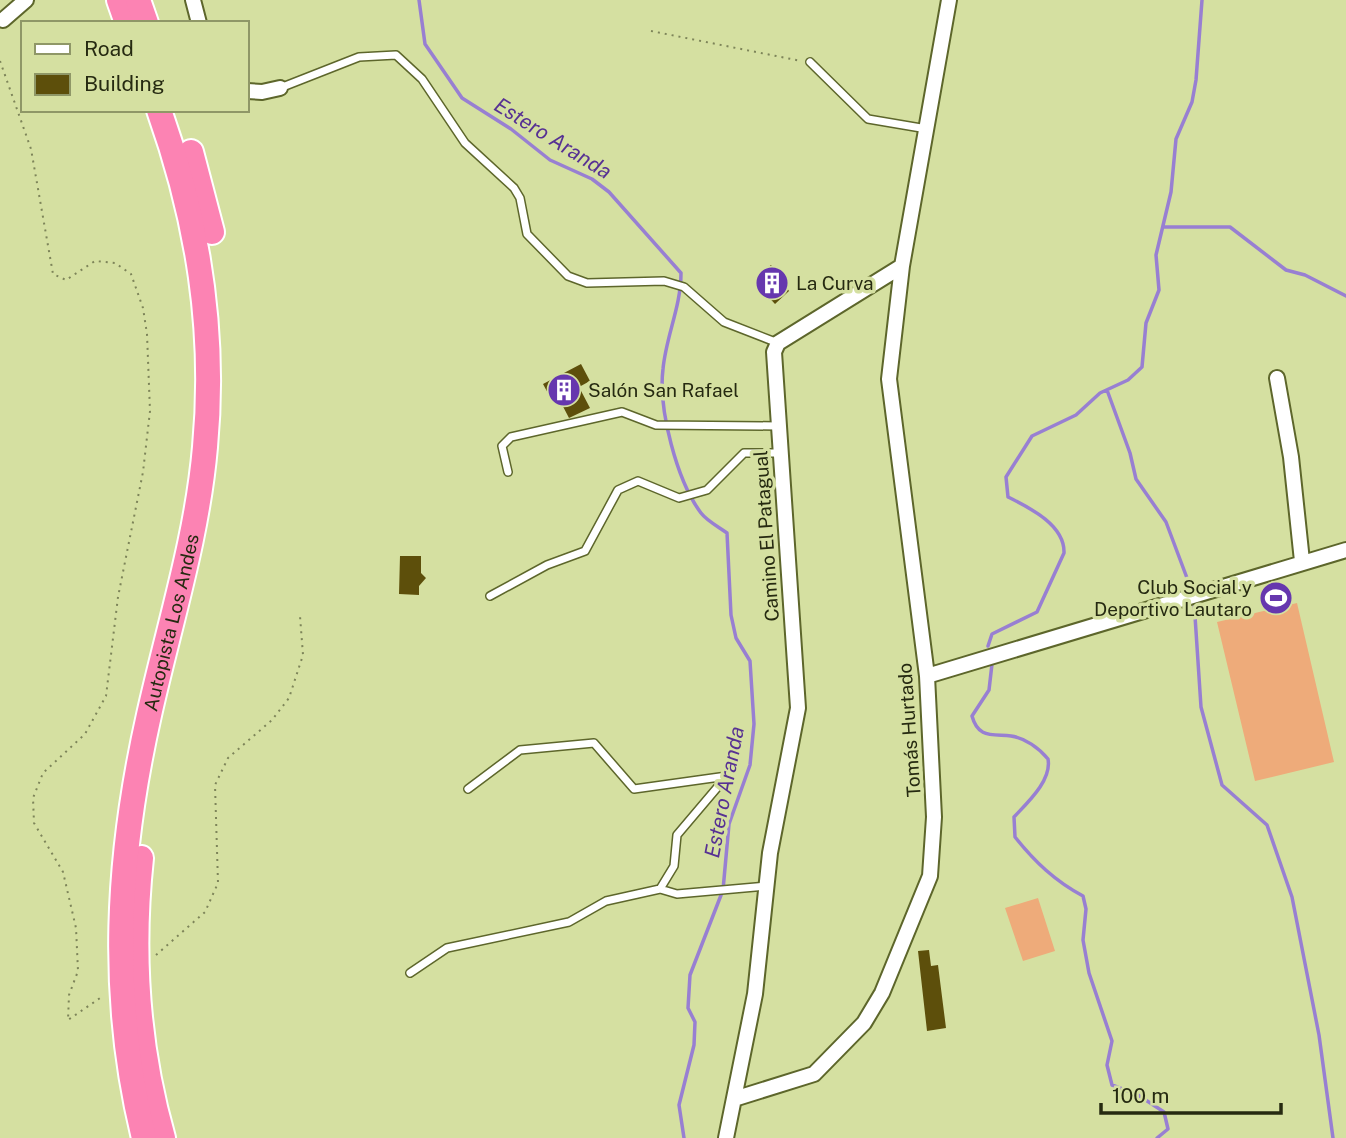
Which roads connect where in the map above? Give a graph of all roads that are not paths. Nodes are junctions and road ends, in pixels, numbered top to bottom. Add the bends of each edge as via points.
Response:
1 (26, 0) edge
2 (119, 0) edge
3 (138, 0) edge
4 (193, 0) edge
5 (949, 0) edge
6 (3, 20) dead end
7 (126, 21) edge
8 (145, 21) edge
9 (198, 21) edge
10 (810, 62) road end
11 (280, 88) joint
12 (248, 91) edge
13 (160, 112) edge
14 (178, 112) edge
15 (927, 129) junction
16 (902, 266) junction
17 (778, 343) junction
18 (1277, 378) dead end
19 (778, 426) junction
20 (779, 453) junction
21 (508, 472) dead end
22 (1346, 550) edge
23 (1302, 561) junction
24 (490, 596) dead end
25 (927, 676) junction
26 (468, 789) dead end
27 (766, 886) junction
28 (660, 890) junction
29 (411, 973) dead end
30 (734, 1099) junction
31 (145, 1138) edge
32 (163, 1138) edge
33 (726, 1138) edge

1 - 6 street
2 - 7 highway
3 - 8 highway
4 - 9 street
5 - 15 street
10 - 15 lane via 868,119
11 - 12 street
11 - 17 lane via 359,57 396,55 422,79 465,143 514,188 527,234 568,276 587,284 655,279 684,287 724,322
13 - 31 highway, Autopista Los Andes via 200,255 208,330 208,389 195,527 142,747 120,895 121,998
14 - 32 highway, Autopista Los Andes via 204,196 216,254 225,385 212,523 155,765 139,882 140,1014
15 - 16 street
16 - 17 street
16 - 25 street, Tomás Hurtado via 889,379
17 - 19 street, Camino El Patagual via 774,352
18 - 23 street
19 - 20 street, Camino El Patagual
19 - 21 lane via 656,425 622,412 511,437 502,446
20 - 24 lane via 744,453 707,490 679,498 638,481 618,490 585,551 547,565
20 - 27 street, Camino El Patagual via 798,708
22 - 23 street
23 - 25 street
25 - 30 street, Tomás Hurtado via 932,863 882,993 864,1023 822,1068 802,1079
26 - 28 lane via 520,750 594,743 634,789 727,776 677,835 674,866
27 - 28 lane via 677,894
27 - 30 street, Camino El Patagual via 755,994
28 - 29 lane via 606,901 569,922 447,948
30 - 33 street, Camino El Patagual

